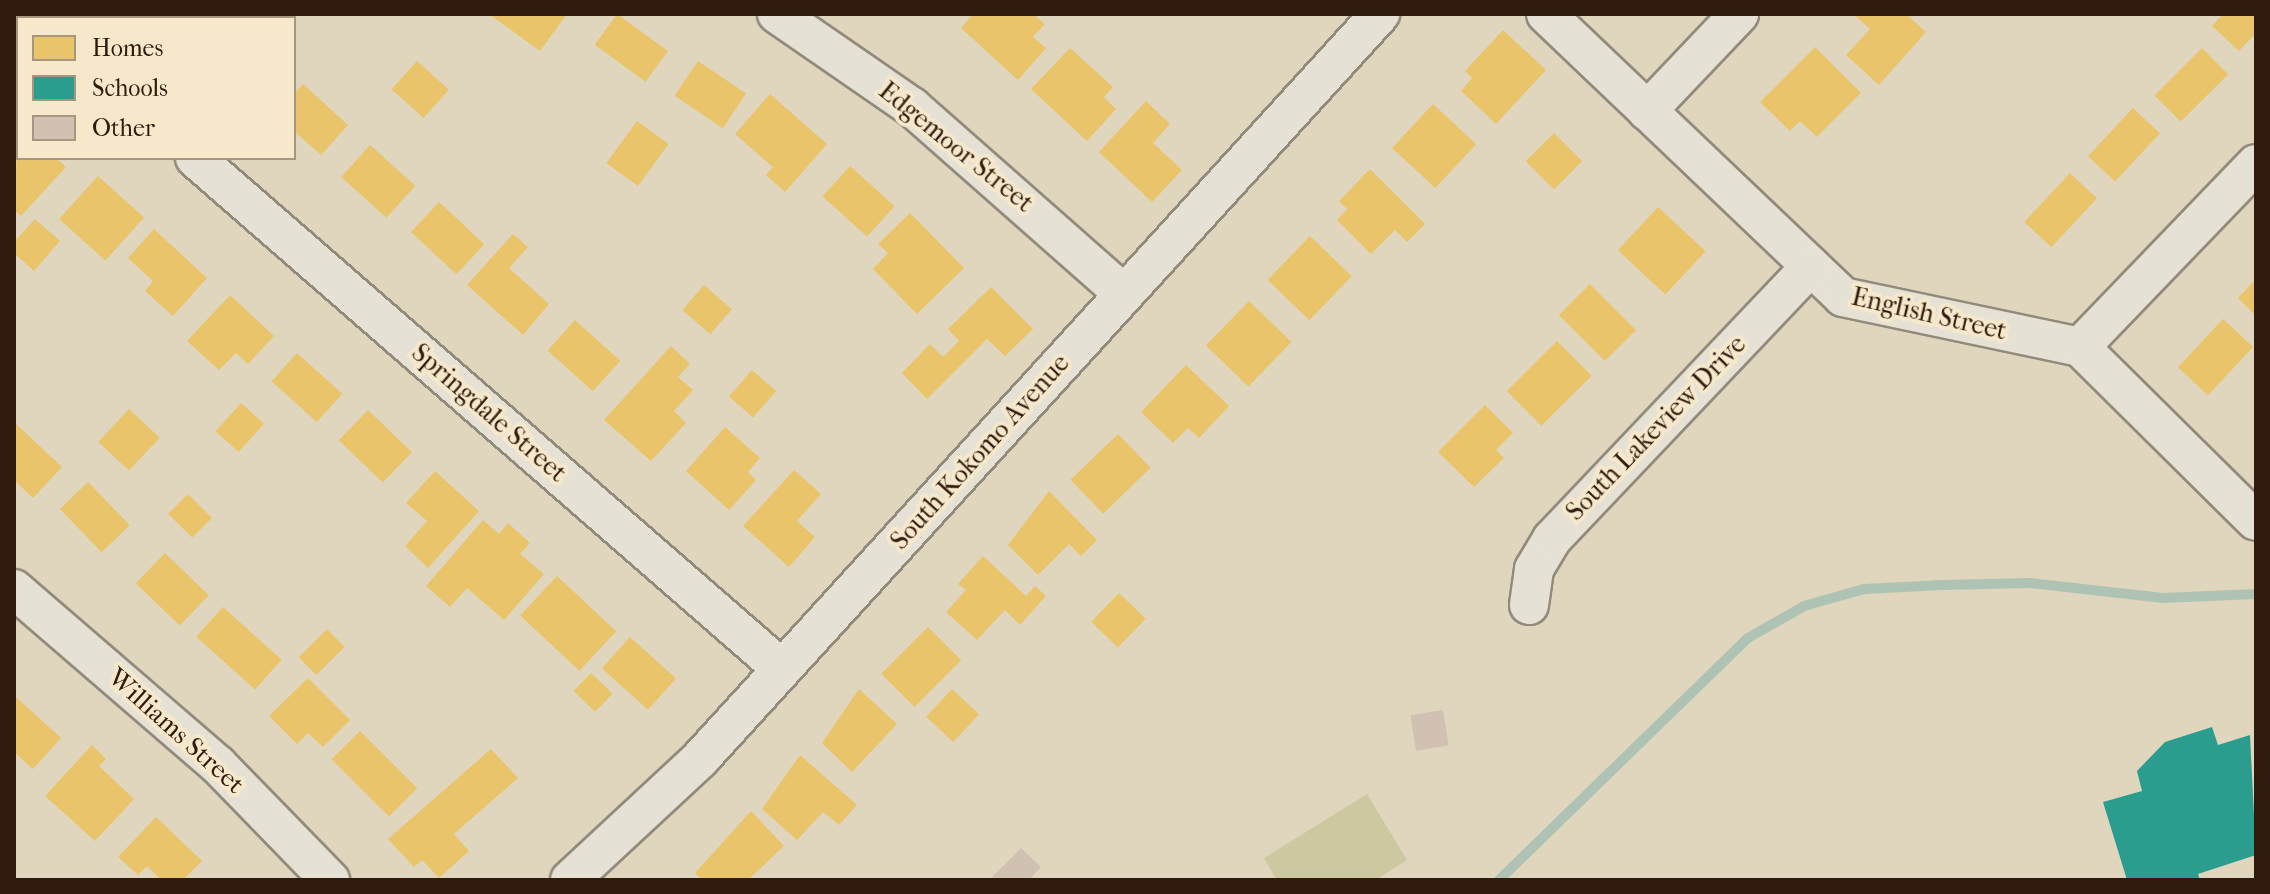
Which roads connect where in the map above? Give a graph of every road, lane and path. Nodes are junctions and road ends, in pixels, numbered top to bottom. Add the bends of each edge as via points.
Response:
1 (777, 14) edge
2 (1380, 14) edge
3 (1546, 14) edge
4 (1739, 14) edge
5 (1647, 111) junction
6 (197, 160) edge
7 (2256, 164) edge
8 (1811, 266) junction
9 (1124, 294) junction
10 (2080, 347) junction
11 (2256, 521) edge
12 (14, 589) edge
13 (1529, 605) dead end
14 (782, 669) junction
15 (330, 880) edge
16 (570, 880) edge

1 - 9 street, Edgemoor Street via 912,107
2 - 9 street, South Kokomo Avenue
3 - 5 street, English Street
4 - 5 street
5 - 8 street, English Street
6 - 14 street, Springdale Street
7 - 10 street
8 - 10 street, English Street via 1843,297
8 - 13 street, South Lakeview Drive via 1552,539 1534,569
9 - 14 street, South Kokomo Avenue
10 - 11 street
12 - 15 street, Williams Street via 218,765
14 - 16 street, South Kokomo Avenue

